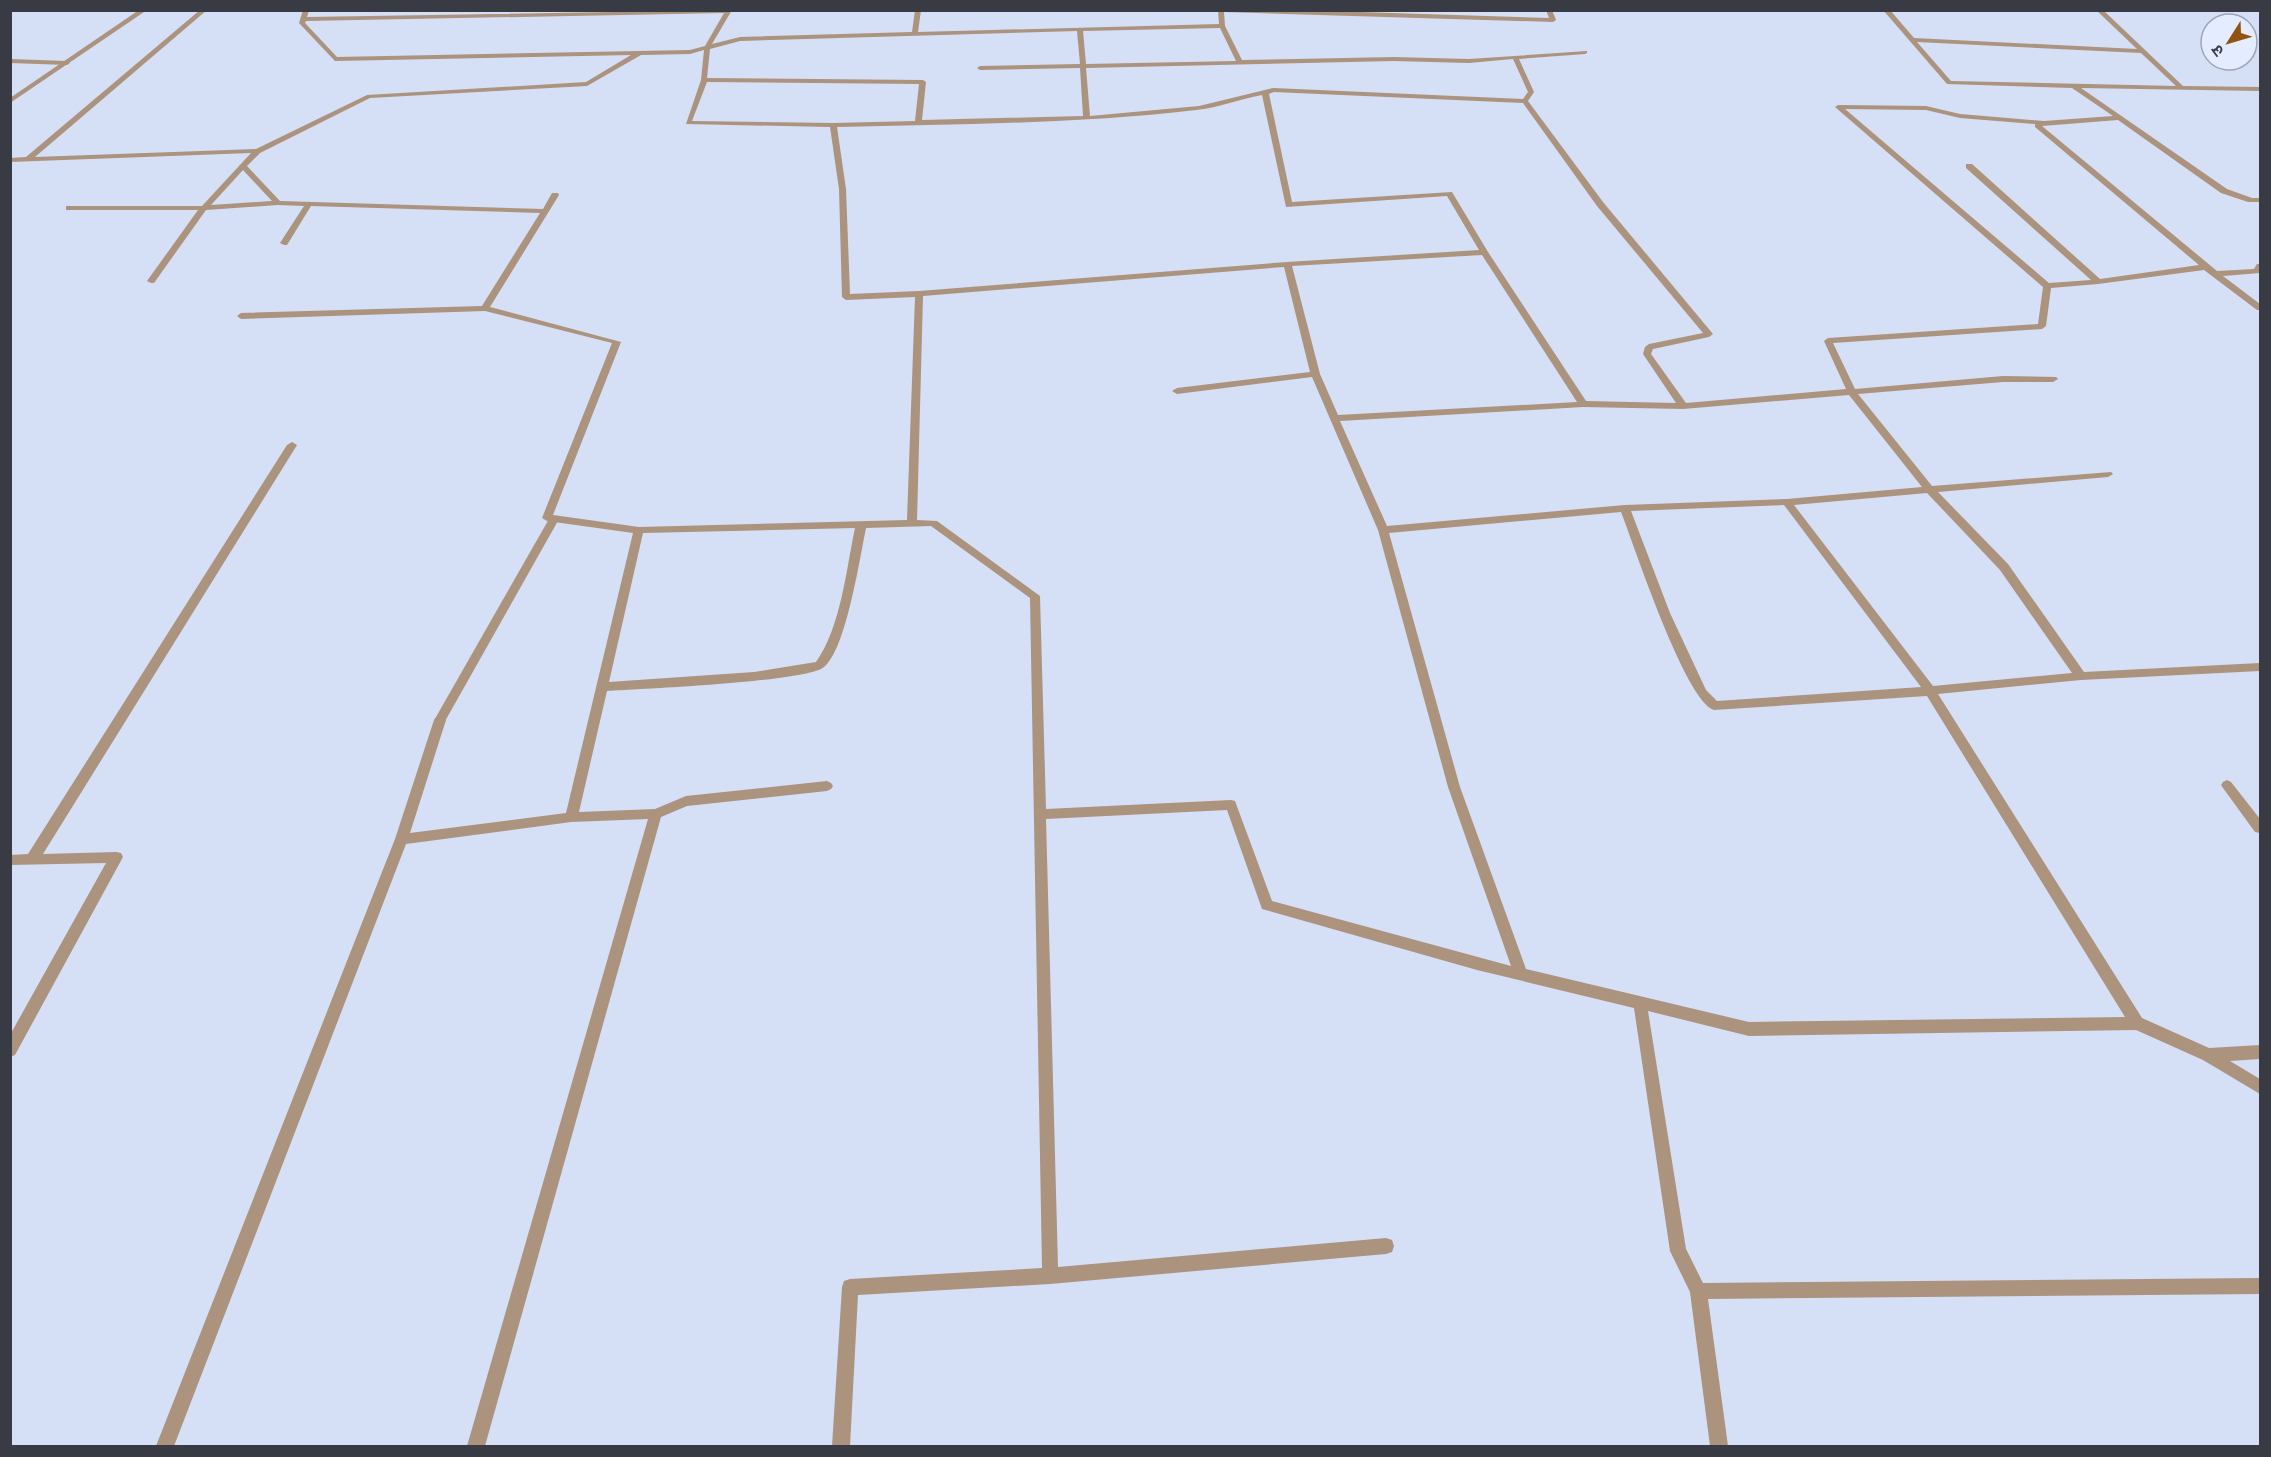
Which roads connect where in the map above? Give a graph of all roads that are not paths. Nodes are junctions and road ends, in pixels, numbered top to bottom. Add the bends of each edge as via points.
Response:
1 (144, 10) edge
2 (204, 10) edge
3 (306, 10) edge
4 (918, 10) edge
5 (1549, 10) edge
6 (1886, 10) edge
7 (2099, 10) edge
8 (729, 11) edge
9 (1221, 11) edge
10 (303, 19) junction
11 (1222, 26) junction
12 (1080, 29) junction
13 (915, 34) junction
14 (1910, 40) junction
15 (707, 48) junction
16 (2143, 51) junction
17 (642, 52) junction
18 (1585, 52) dead end
19 (1516, 60) junction
20 (10, 61) edge
21 (1240, 62) junction
22 (67, 63) junction
23 (1081, 65) junction
24 (980, 68) dead end
25 (704, 81) junction
26 (2074, 86) junction
27 (2182, 88) junction
28 (2260, 88) edge
29 (1265, 93) junction
30 (10, 101) edge
31 (1525, 101) junction
32 (1087, 118) junction
33 (2120, 118) junction
34 (918, 121) junction
35 (2044, 123) junction
36 (833, 125) junction
37 (257, 150) junction
38 (10, 160) edge
39 (27, 160) junction
40 (243, 166) junction
41 (1969, 166) dead end
42 (555, 195) dead end
43 (2260, 200) edge
44 (278, 203) junction
45 (309, 204) junction
46 (69, 208) dead end
47 (204, 208) junction
48 (545, 211) junction
49 (284, 243) dead end
50 (1484, 252) junction
51 (1287, 264) junction
52 (2260, 266) edge
53 (2206, 267) junction
54 (2216, 274) junction
55 (151, 281) dead end
56 (2098, 282) junction
57 (2047, 286) junction
58 (919, 294) junction
59 (485, 308) junction
60 (2260, 308) edge
61 (241, 316) dead end
62 (1316, 374) junction
63 (2053, 379) dead end
64 (1177, 391) dead end
65 (1853, 394) junction
66 (1583, 405) junction
67 (1683, 406) junction
68 (1335, 418) junction
69 (292, 445) dead end
70 (2108, 474) dead end
71 (1930, 490) junction
72 (1787, 502) junction
73 (1625, 508) junction
74 (554, 519) junction
75 (912, 523) junction
76 (861, 525) junction
77 (639, 530) junction
78 (1383, 530) junction
79 (2260, 667) edge
80 (2081, 676) junction
81 (601, 687) junction
82 (1930, 692) junction
83 (2228, 785) dead end
84 (827, 786) dead end
85 (656, 814) junction
86 (1041, 814) junction
87 (571, 817) junction
88 (2260, 828) edge
89 (401, 839) junction
90 (33, 858) junction
91 (10, 860) edge
92 (1521, 975) junction
93 (1640, 1003) junction
94 (2136, 1023) junction
95 (10, 1050) edge
96 (2260, 1052) edge
97 (2208, 1055) junction
98 (2260, 1087) edge
99 (1386, 1246) dead end
100 (1050, 1276) junction
101 (2260, 1286) edge
102 (1698, 1291) junction
103 (165, 1446) edge
104 (476, 1446) edge
105 (841, 1446) edge
106 (1719, 1446) edge

1 - 22 street
2 - 39 street
3 - 10 street
4 - 13 street
5 - 9 street via 1553,21
6 - 14 street
7 - 16 street
8 - 10 street
8 - 15 street
9 - 11 street
10 - 17 street via 302,23 335,59
11 - 12 street
11 - 21 street
12 - 13 street
12 - 23 street
13 - 15 street via 740,39
14 - 16 street
14 - 26 street via 1949,83
15 - 17 street
15 - 25 street
16 - 27 street
17 - 37 street via 587,84 369,96
18 - 19 street
19 - 21 street
19 - 31 street via 1531,92
20 - 22 street
21 - 23 street
22 - 30 street
23 - 24 street
23 - 32 street
25 - 34 street via 923,82
25 - 36 street via 688,123
26 - 27 street
26 - 33 street
27 - 28 street
29 - 31 street via 1379,93
29 - 32 street via 1199,108
29 - 50 street via 1289,205 1449,194
31 - 67 street via 1600,204 1709,334 1649,347 1647,354
32 - 34 street
33 - 35 street
33 - 43 street via 2224,191
34 - 36 street
35 - 53 street via 2037,126
35 - 57 street via 1960,116 1926,108 1838,107
36 - 58 street via 841,188 846,297
37 - 39 street
37 - 40 street
38 - 39 street
40 - 44 street
40 - 47 street
41 - 56 street
42 - 48 street
44 - 45 street
44 - 47 street
45 - 48 street
45 - 49 street
46 - 47 street
47 - 55 street
48 - 59 street
50 - 51 street
50 - 66 street
51 - 58 street
51 - 62 street
52 - 54 street via 2257,271
53 - 54 street
53 - 56 street
54 - 60 street
56 - 57 street
57 - 65 street via 2042,326 1828,341
58 - 75 street
59 - 61 street
59 - 74 street via 617,342 547,518
62 - 64 street
62 - 68 street
63 - 65 street via 2003,379
65 - 67 street
65 - 71 street
66 - 67 street
66 - 68 street
68 - 78 street
69 - 90 street
70 - 71 street
71 - 72 street
71 - 80 street via 2004,567
72 - 73 street
72 - 82 street
73 - 78 street
73 - 82 street via 1664,613 1701,692 1714,706
74 - 77 street
74 - 89 street via 440,720
75 - 76 street
75 - 86 street via 933,523 1035,596
76 - 77 street
76 - 81 street via 833,644 820,666 774,674
77 - 81 street
78 - 92 street via 1454,787
79 - 80 street
80 - 82 street
81 - 87 street
82 - 94 street
83 - 88 street
84 - 85 street via 686,801
85 - 87 street
85 - 104 street
86 - 92 street via 1231,805 1267,905
86 - 100 street
87 - 89 street
89 - 103 street
90 - 91 street
90 - 95 street via 116,856
92 - 93 street
93 - 94 street via 1749,1029
93 - 102 street via 1678,1251
94 - 97 street
96 - 97 street
97 - 98 street
99 - 100 street
100 - 105 street via 850,1287
101 - 102 street
102 - 106 street

